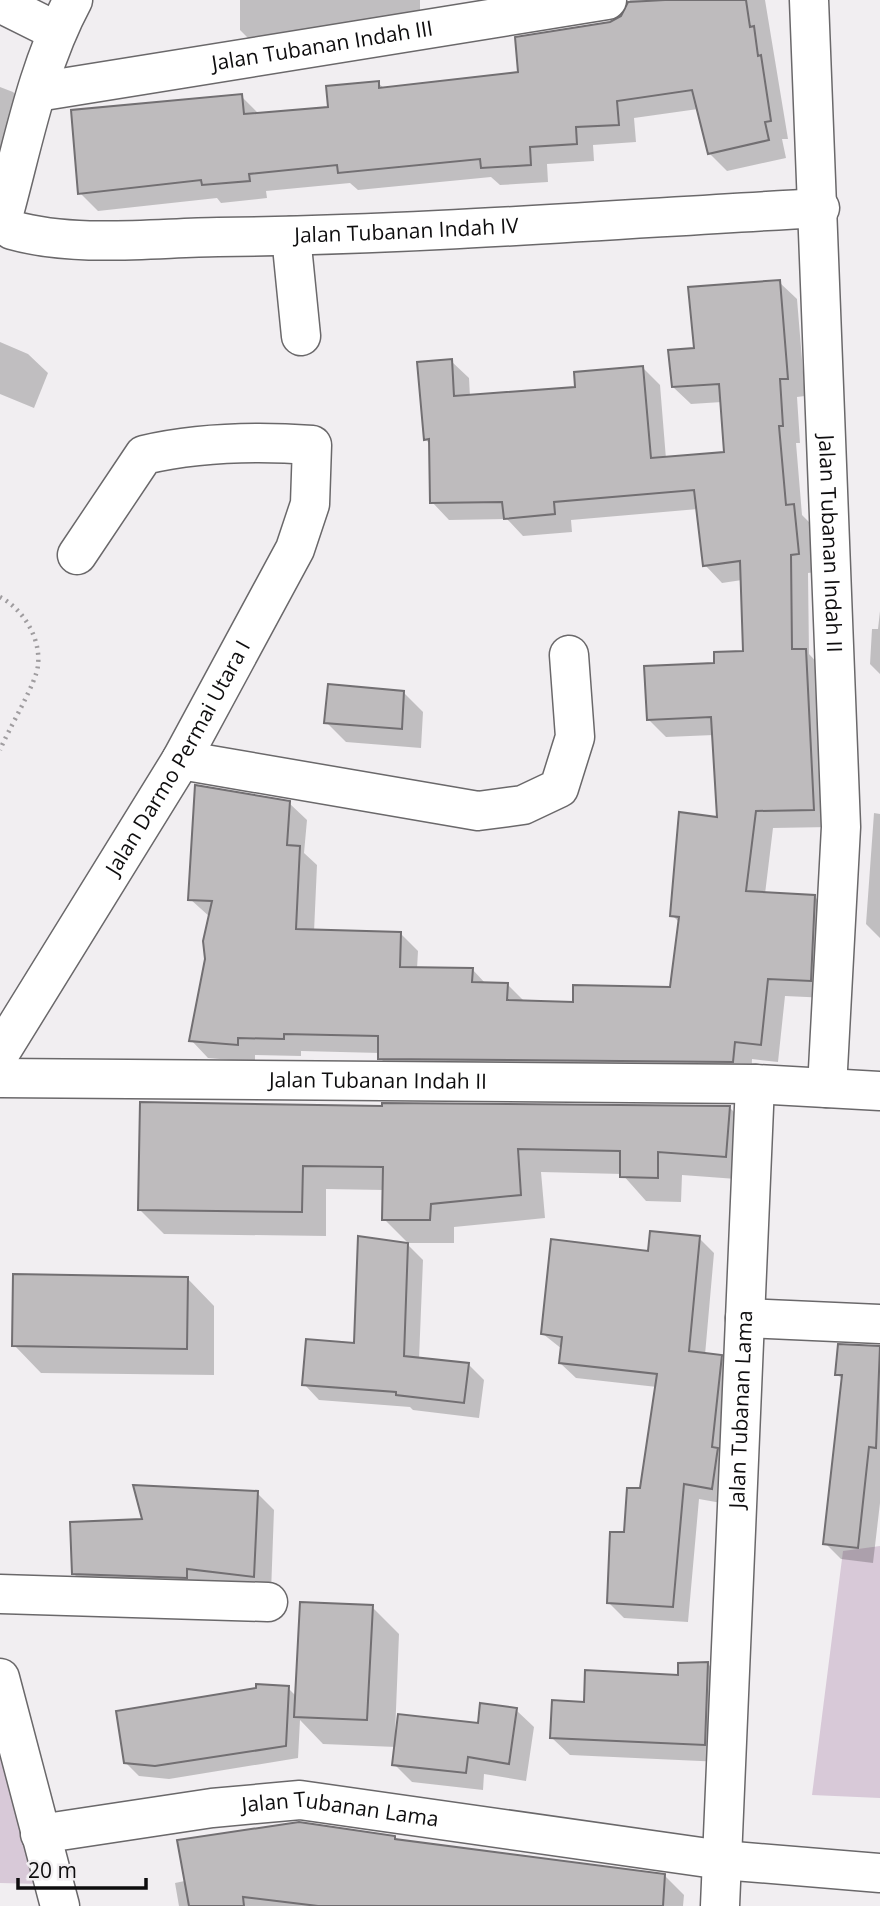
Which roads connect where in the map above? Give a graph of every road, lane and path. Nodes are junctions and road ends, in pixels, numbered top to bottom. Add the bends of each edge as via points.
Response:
1 (607, 0) edge
2 (809, 0) edge
3 (0, 4) edge
4 (65, 16) edge
5 (37, 92) junction
6 (820, 208) junction
7 (291, 236) junction
8 (301, 337) dead end
9 (76, 555) dead end
10 (0, 597) edge
11 (569, 655) dead end
12 (0, 750) edge
13 (181, 760) junction
14 (0, 1053) edge
15 (0, 1078) edge
16 (755, 1084) junction
17 (827, 1088) junction
18 (880, 1091) edge
19 (745, 1318) junction
20 (880, 1324) edge
21 (0, 1594) edge
22 (268, 1602) dead end
23 (2, 1690) edge
24 (40, 1834) junction
25 (722, 1860) junction
26 (880, 1873) edge
27 (60, 1906) edge
28 (720, 1906) edge

1 - 5 street, Jalan Tubanan Indah III
2 - 6 street, Jalan Tubanan Indah II
3 - 4 street
4 - 5 street
5 - 7 street, Jalan Tubanan Indah IV via 3,217 12,230 84,239
6 - 7 street, Jalan Tubanan Indah IV
6 - 17 street, Jalan Tubanan Indah II via 822,375 841,827
7 - 8 street
9 - 13 street, Jalan Darmo Permai Utara I via 144,455 187,445 312,445 310,505 295,550
10 - 12 path via 21,613 31,629 38,667
11 - 13 street via 575,737 559,788 523,805 478,811
13 - 14 street, Jalan Darmo Permai Utara I
15 - 16 street, Jalan Tubanan Indah II
16 - 17 street
16 - 19 street, Jalan Tubanan Lama
17 - 18 street
19 - 20 street
19 - 25 street, Jalan Tubanan Lama
21 - 22 street
23 - 24 street
24 - 25 street, Jalan Tubanan Lama via 300,1800
24 - 27 street
25 - 26 street
25 - 28 street, Jalan Tubanan Lama

